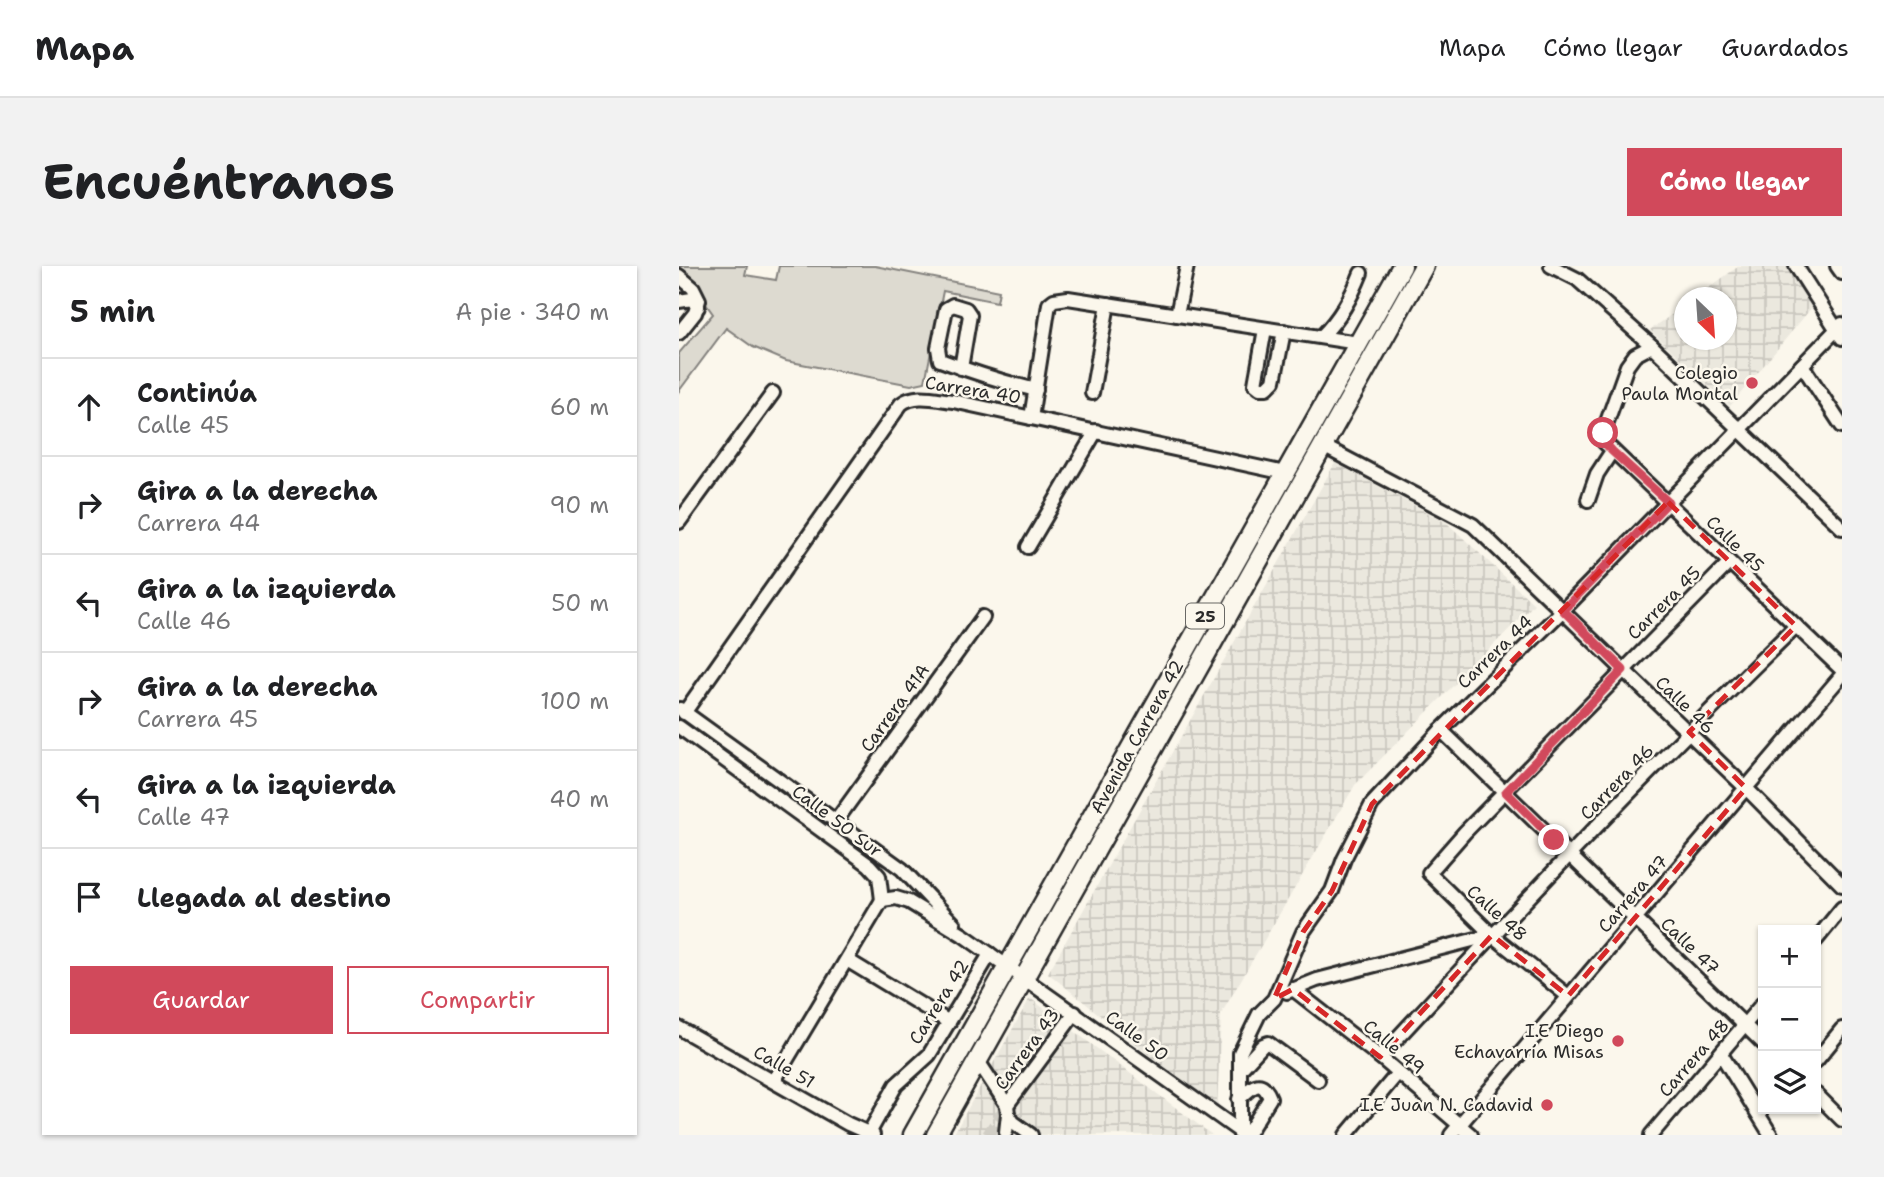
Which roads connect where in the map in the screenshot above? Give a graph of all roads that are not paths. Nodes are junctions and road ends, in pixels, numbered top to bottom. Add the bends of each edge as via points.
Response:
1 (1187, 266) edge
2 (1402, 266) edge
3 (1425, 266) edge
4 (1551, 266) edge
5 (1796, 266) edge
6 (1837, 266) edge
7 (1361, 273) dead end
8 (1842, 273) edge
9 (682, 281) edge
10 (679, 301) edge
11 (1108, 304) junction
12 (698, 307) junction
13 (1177, 315) junction
14 (1265, 329) junction
15 (1840, 330) edge
16 (1284, 331) junction
17 (679, 332) edge
18 (1321, 337) junction
19 (1358, 343) junction
20 (1652, 346) junction
21 (1379, 347) junction
22 (1802, 365) junction
23 (961, 368) junction
24 (1035, 390) junction
25 (773, 393) dead end
26 (1092, 393) dead end
27 (1325, 401) junction
28 (1031, 418) junction
29 (1842, 426) edge
30 (1740, 429) junction
31 (1096, 431) junction
32 (1322, 446) junction
33 (1608, 447) junction
34 (1285, 473) junction
35 (1588, 500) dead end
36 (1668, 502) junction
37 (679, 522) edge
38 (1840, 522) edge
39 (1028, 547) dead end
40 (1729, 563) junction
41 (1563, 610) junction
42 (983, 617) dead end
43 (1796, 626) junction
44 (1623, 670) junction
45 (1842, 670) edge
46 (1842, 675) edge
47 (682, 711) edge
48 (679, 729) edge
49 (1440, 730) junction
50 (1689, 732) junction
51 (1746, 788) junction
52 (1506, 792) junction
53 (836, 821) junction
54 (1449, 849) joint
55 (1571, 855) junction
56 (1842, 885) edge
57 (882, 900) junction
58 (1842, 908) edge
59 (1636, 918) junction
60 (1821, 934) edge
61 (963, 935) junction
62 (1492, 935) junction
63 (990, 954) junction
64 (847, 960) junction
65 (1009, 966) junction
66 (1024, 976) junction
67 (1293, 989) junction
68 (1568, 996) junction
69 (1274, 999) junction
70 (1758, 1009) edge
71 (1075, 1013) junction
72 (949, 1022) junction
73 (1745, 1025) junction
74 (679, 1028) edge
75 (1842, 1029) edge
76 (1758, 1038) edge
77 (1721, 1054) junction
78 (1821, 1055) edge
79 (1380, 1057) junction
80 (978, 1061) junction
81 (1240, 1070) junction
82 (1398, 1073) junction
83 (1318, 1080) dead end
84 (774, 1081) junction
85 (1239, 1099) junction
86 (1821, 1099) edge
87 (1008, 1110) junction
88 (1842, 1119) edge
89 (1455, 1130) edge
90 (1006, 1132) dead end
91 (870, 1134) edge
92 (1243, 1134) edge
93 (913, 1135) edge
94 (936, 1135) edge
95 (1031, 1135) edge
96 (1346, 1135) edge
97 (1471, 1135) edge
98 (1651, 1135) edge
99 (1771, 1135) edge

1 - 13 street
2 - 19 highway, Avenida Carrera 42 / 25
3 - 21 highway, Avenida Carrera 42 / 25
4 - 20 street via 1577,279
5 - 15 street
6 - 8 street
7 - 18 street via 1350,300
9 - 12 street via 697,295
10 - 12 street via 688,298
11 - 13 street
11 - 24 street via 1068,298 1049,304
11 - 26 street
12 - 17 street
13 - 14 street
14 - 16 street
14 - 16 street via 1255,384 1260,388 1268,388 1274,381
15 - 22 street, Carrera 44
16 - 18 street
18 - 19 street
19 - 27 highway, Avenida Carrera 42 / 25
20 - 30 street
20 - 33 street via 1627,366 1603,433
21 - 27 highway
21 - 32 highway, Avenida Carrera 42 / 25
22 - 29 street
22 - 30 street, Carrera 44
23 - 23 street via 938,355 946,309 953,304 970,315
23 - 24 street
24 - 28 street
25 - 37 street
27 - 34 highway, Avenida Carrera 42 / 25
28 - 31 street, Carrera 40
28 - 47 street, Carrera 40 via 917,397 901,404
30 - 36 street, Carrera 44
30 - 38 street
31 - 34 street, Carrera 40
31 - 39 street
32 - 41 street, Calle 46 via 1473,525
32 - 66 highway, Avenida Carrera 42 / 25
33 - 35 street
33 - 36 street, Calle 45
34 - 65 highway, Avenida Carrera 42 / 25
36 - 40 street, Calle 45
36 - 41 street, Carrera 44
40 - 43 street, Calle 45
40 - 44 street, Carrera 45
41 - 44 street, Calle 46
41 - 49 street, Carrera 44
42 - 53 street, Carrera 41A
43 - 45 street, Calle 45
43 - 50 street, Carrera 46
44 - 50 street, Calle 46
44 - 52 street, Carrera 45
46 - 51 street, Carrera 47
47 - 53 street, Calle 50 Sur
48 - 57 street, Calle 50 Sur via 869,865 879,876
49 - 52 street, Calle 47
49 - 69 street, Carrera 44 via 1373,804 1332,891 1303,932
50 - 51 street, Calle 46
50 - 55 street, Carrera 46
51 - 56 street, Calle 46
51 - 59 street, Carrera 47
52 - 54 street, Carrera 45
52 - 55 street, Calle 47
53 - 61 street, Calle 50 Sur via 910,876
54 - 62 street, Calle 48 via 1429,873
55 - 59 street, Calle 47
55 - 62 street, Carrera 46
57 - 61 street, Calle 50 Sur via 909,902
57 - 64 street
58 - 60 street
59 - 68 street, Carrera 47
59 - 73 street, Calle 47
61 - 63 street, Calle 50 Sur
62 - 67 street
62 - 68 street, Calle 48
62 - 79 street, Carrera 46
63 - 65 street, Calle 50 Sur
63 - 72 street, Carrera 42
64 - 72 street
64 - 84 street
65 - 66 street, Calle 50
65 - 93 highway, Avenida Carrera 42 / 25
66 - 71 street, Calle 50
66 - 80 highway, Avenida Carrera 42 / 25
67 - 69 street
67 - 79 street, Calle 49
68 - 89 street, Carrera 47
69 - 81 street, Carrera 44 via 1259,1014 1240,1053
70 - 73 street, Carrera 48
71 - 87 street, Carrera 43
71 - 92 street, Calle 50
72 - 91 street, Carrera 42 via 929,1055 896,1085
73 - 76 street, Calle 47
73 - 77 street, Carrera 48
74 - 84 street, Calle 51
75 - 78 street
77 - 98 street, Carrera 48
77 - 99 street
79 - 82 street, Calle 49
80 - 87 street
80 - 94 highway, Avenida Carrera 42 / 25
81 - 83 street via 1268,1043
81 - 85 street
82 - 89 street, Calle 49
82 - 96 street
84 - 91 street, Calle 51
85 - 92 street
85 - 92 street via 1259,1085 1271,1098
86 - 88 street
87 - 90 street
87 - 95 street via 1013,1122
89 - 97 street, Calle 49

